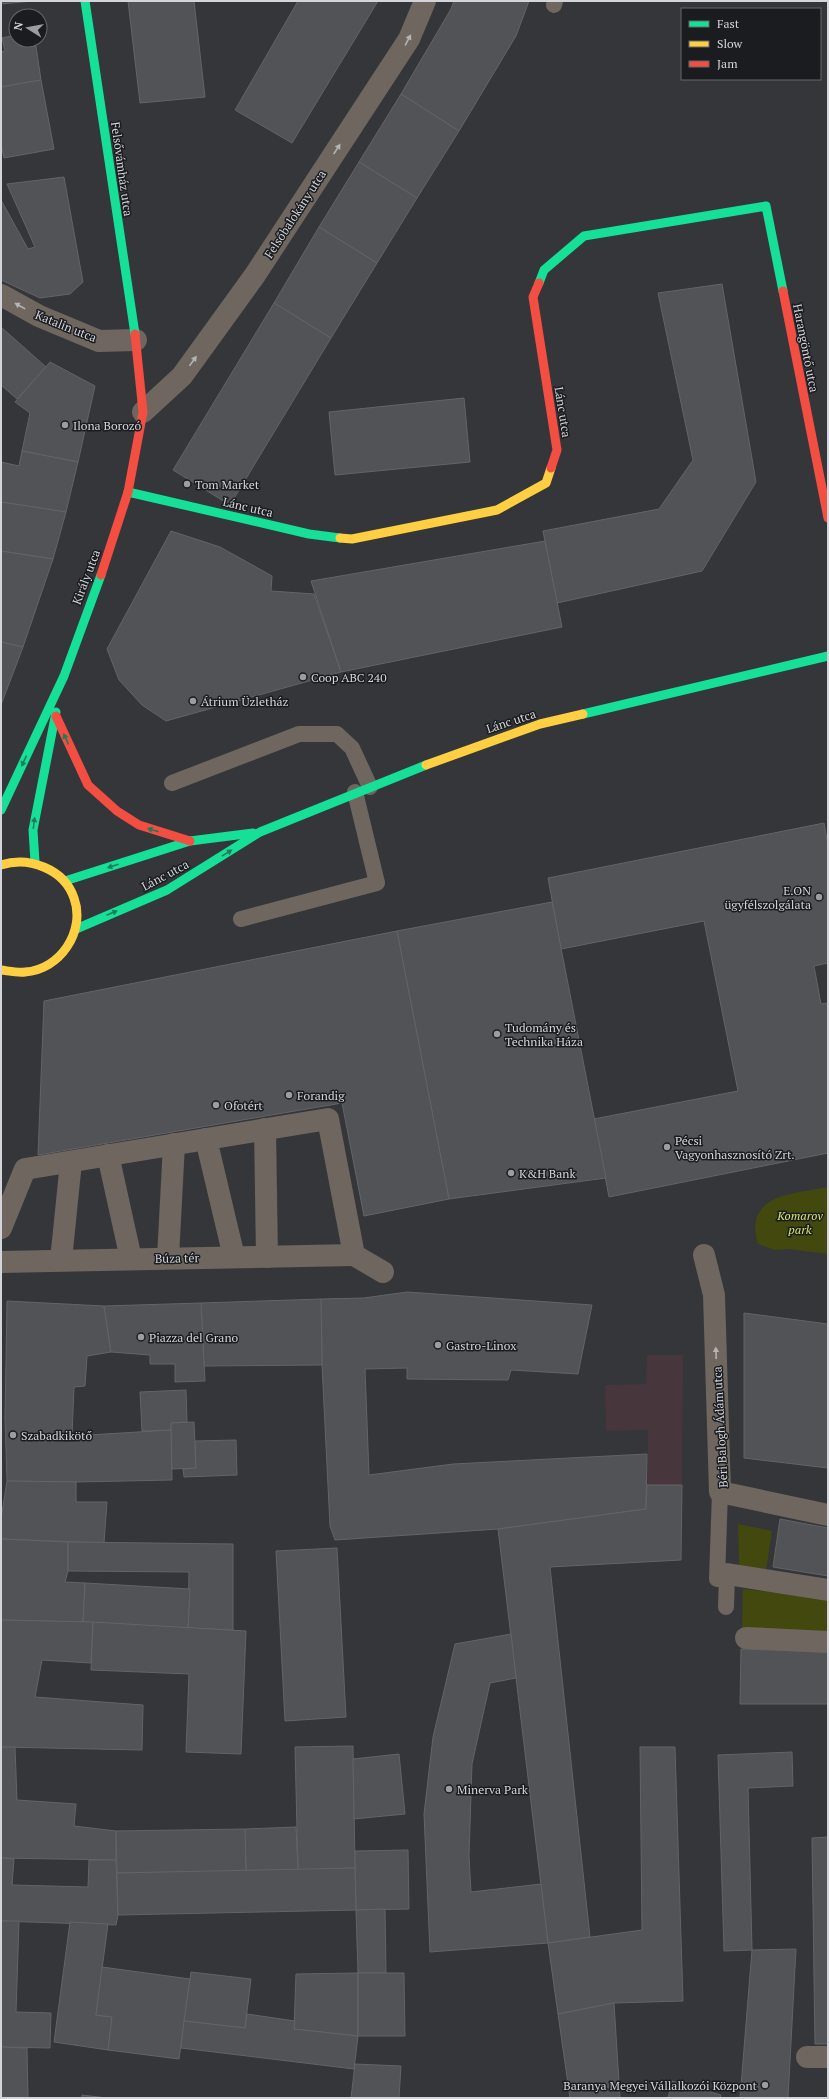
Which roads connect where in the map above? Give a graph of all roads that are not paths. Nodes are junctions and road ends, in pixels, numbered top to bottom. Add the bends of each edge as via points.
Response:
1 (85, 1) edge
2 (424, 1) edge
3 (766, 206) joint
4 (1, 295) edge
5 (136, 340) junction
6 (143, 412) junction
7 (128, 492) junction
8 (828, 518) edge
9 (828, 656) edge
10 (64, 676) junction
11 (56, 716) junction
12 (172, 783) dead end
13 (370, 787) junction
14 (355, 792) junction
15 (1, 810) edge
16 (260, 832) junction
17 (190, 842) junction
18 (35, 862) junction
19 (1, 864) edge
20 (65, 881) junction
21 (241, 919) dead end
22 (76, 928) junction
23 (1, 970) edge
24 (265, 1129) junction
25 (206, 1139) junction
26 (174, 1144) junction
27 (108, 1155) junction
28 (71, 1162) junction
29 (1, 1228) edge
30 (354, 1255) junction
31 (704, 1255) dead end
32 (267, 1256) junction
33 (234, 1257) junction
34 (168, 1258) junction
35 (131, 1259) junction
36 (61, 1260) junction
37 (1, 1262) edge
38 (383, 1272) dead end
39 (721, 1497) junction
40 (828, 1515) edge
41 (828, 1524) edge
42 (717, 1580) junction
43 (828, 1590) edge
44 (726, 1607) dead end
45 (746, 1638) dead end
46 (828, 1642) edge

1 - 5 street, Felsővámház utca
6 -> 2 street, Felsőbalokány utca via 182,376 254,275 410,39
3 - 7 street, Lánc utca via 584,236 544,270 533,297 557,450 546,483 497,510 352,539 309,534
3 - 8 street, Harangöntő utca
5 -> 4 street, Katalin utca via 99,341 39,316
5 - 6 street, Király utca
6 - 7 street, Király utca
7 - 10 street, Király utca via 114,539
9 - 13 street, Lánc utca via 540,724 452,754
10 - 11 street
10 -> 15 street, Király utca
17 -> 11 street via 139,825 117,811 88,785
18 -> 11 street via 33,830
12 - 13 lane via 300,734 337,734 352,748
13 - 14 street, Lánc utca
14 - 16 street, Lánc utca
14 - 21 lane via 377,883
16 - 17 street, Lánc utca
22 -> 16 street, Lánc utca via 167,890
17 -> 20 street, Lánc utca
18 - 19 street via 14,860
18 - 20 street
20 - 22 street via 74,896
22 - 23 street via 67,950 53,963 40,970 20,973
24 - 25 street
24 - 30 street via 328,1118
24 - 32 street
25 - 26 street
25 - 33 street
26 - 27 street
26 - 34 street
27 - 28 street
27 - 35 street
28 - 29 street via 25,1169
28 - 36 street
30 - 32 street, Búza tér
30 - 38 street
39 -> 31 street, Béri Balogh Ádám utca via 714,1295
32 - 33 street, Búza tér
33 - 34 street, Búza tér
34 - 35 street, Búza tér
35 - 36 street, Búza tér
36 - 37 street, Búza tér
39 - 40 street, Béri Balogh Ádám utca
39 - 41 street
39 - 42 lane
42 - 43 street
42 - 44 lane
45 - 46 street

